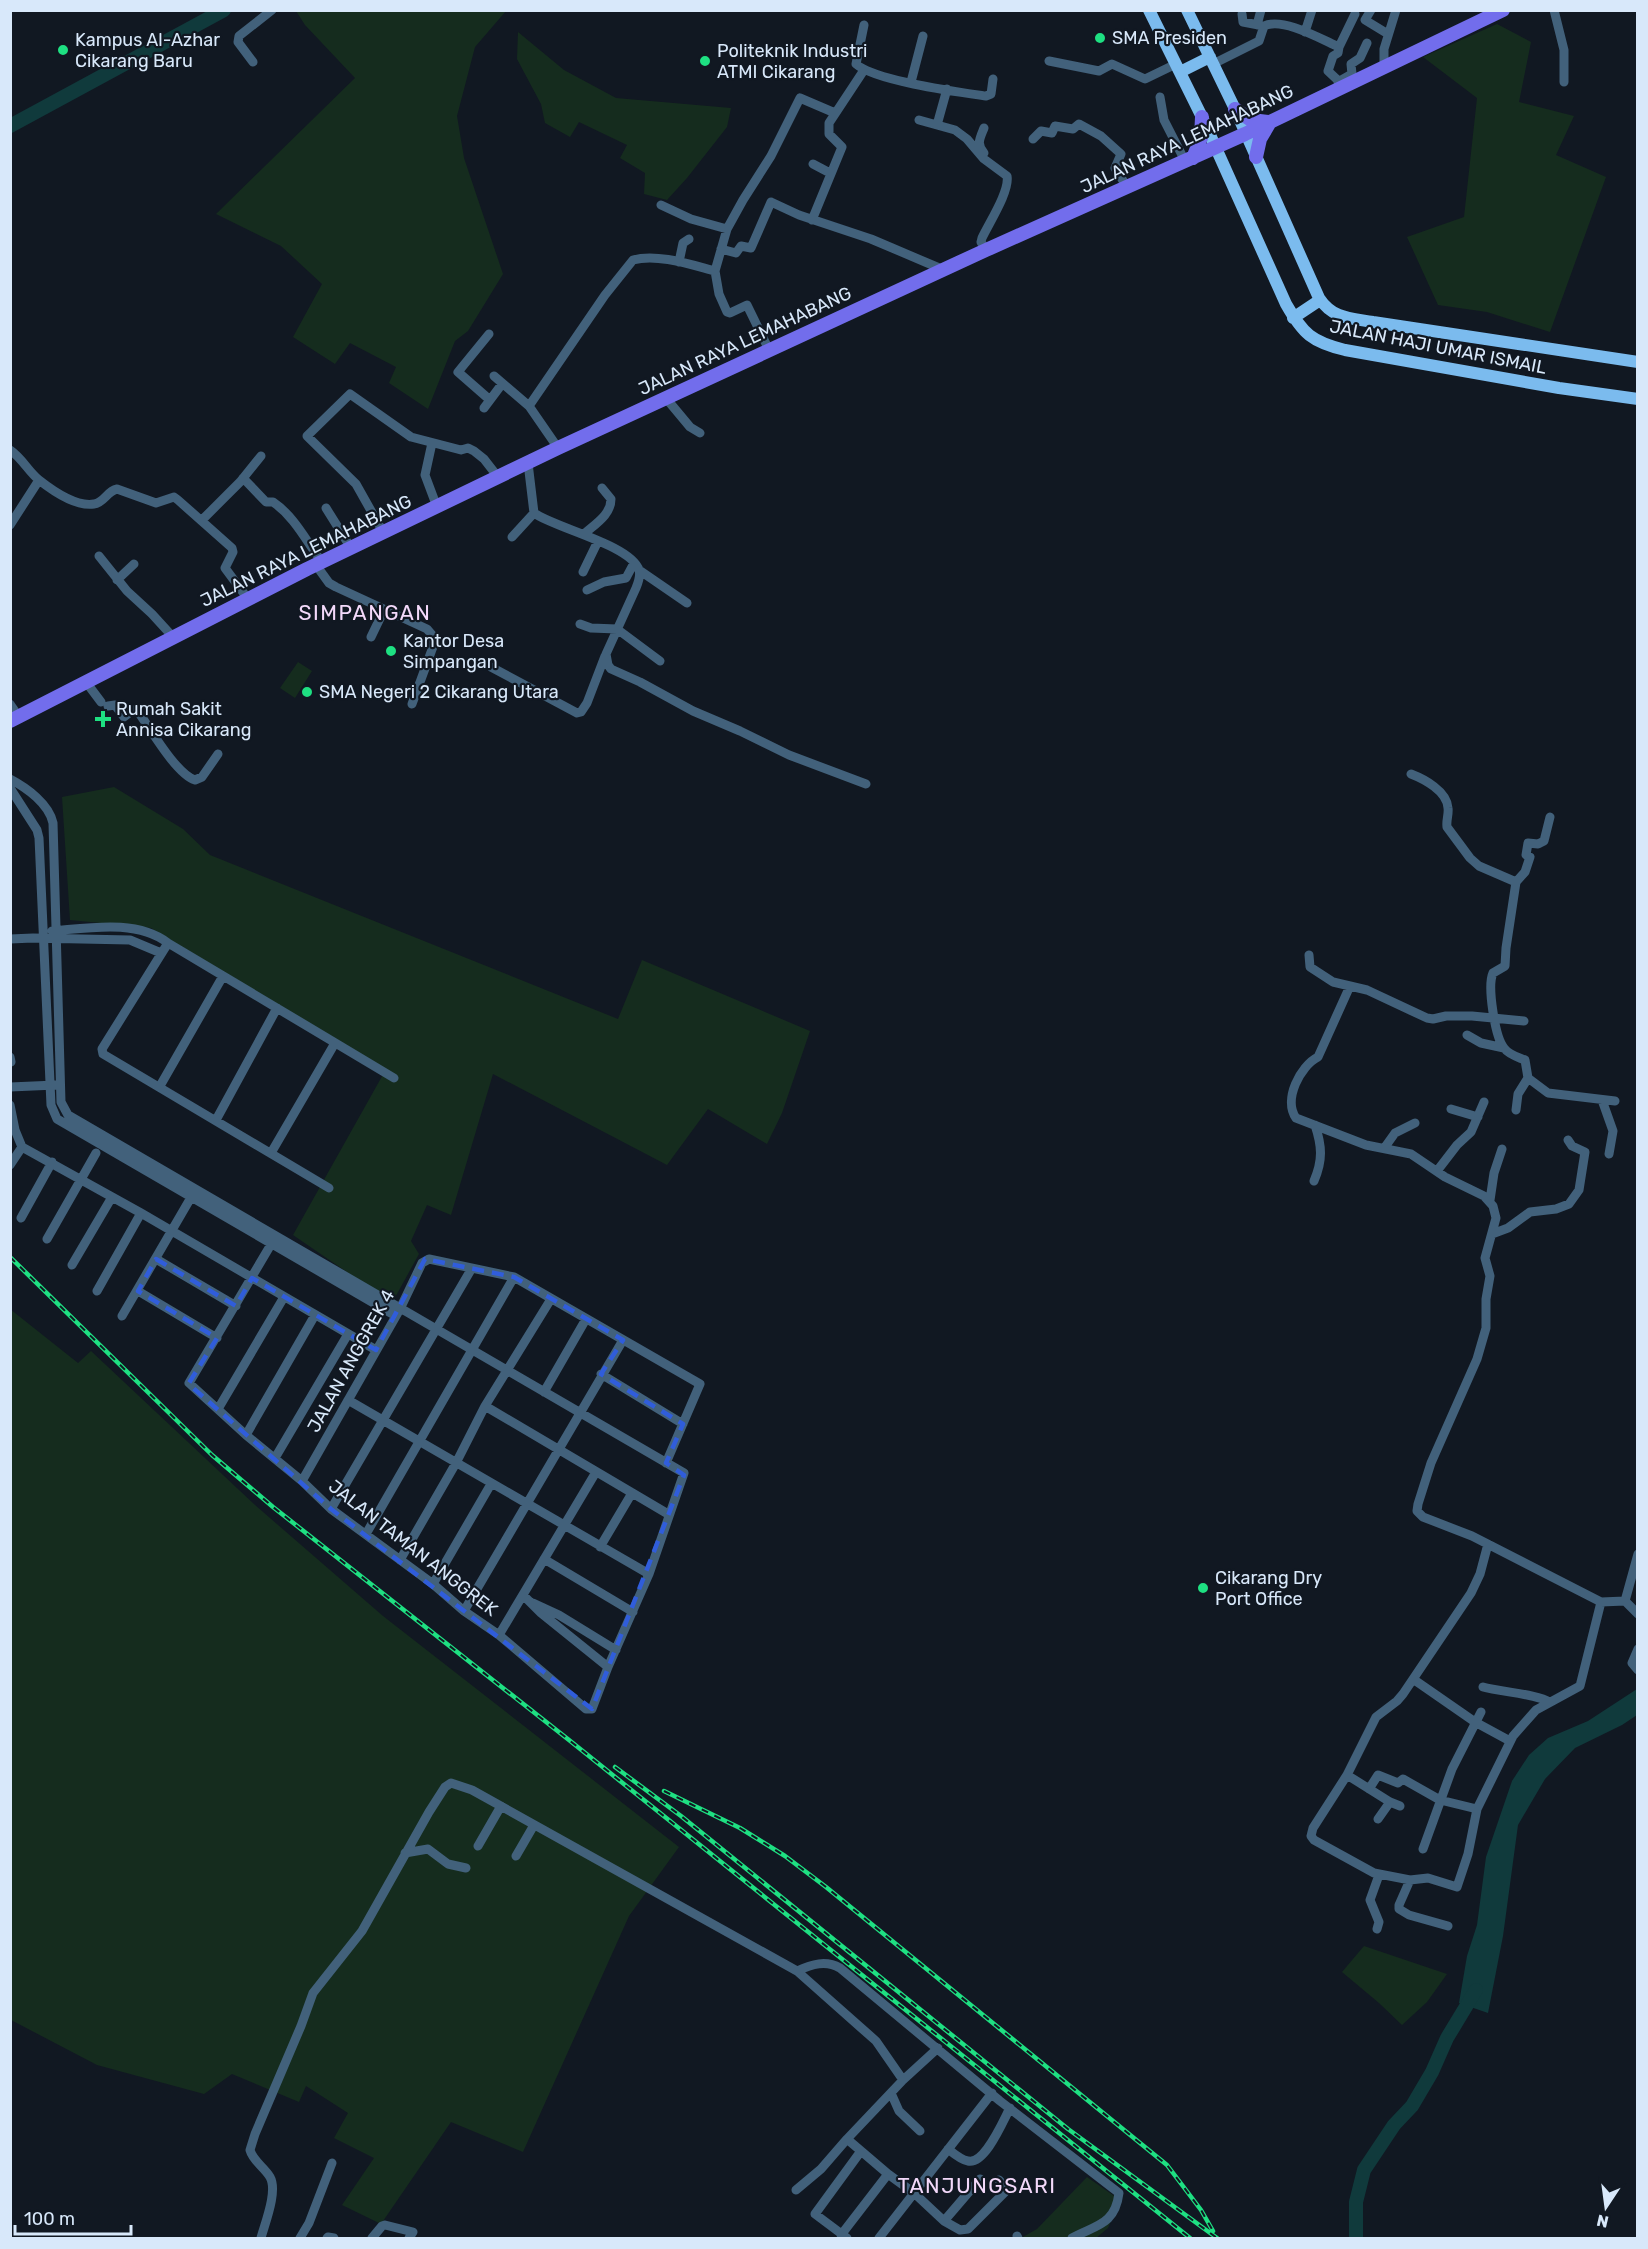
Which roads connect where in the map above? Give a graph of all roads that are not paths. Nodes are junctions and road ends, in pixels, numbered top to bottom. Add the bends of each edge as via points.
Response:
1 (272, 10) edge
2 (1149, 10) edge
3 (1187, 10) edge
4 (1261, 10) edge
5 (1312, 10) edge
6 (1371, 10) edge
7 (1396, 10) edge
8 (1503, 10) edge
9 (1554, 10) edge
10 (1352, 12) edge
11 (1242, 14) dead end
12 (1365, 20) junction
13 (864, 25) dead end
14 (1261, 25) junction
15 (1305, 32) junction
16 (1388, 34) junction
17 (923, 36) dead end
18 (1367, 43) dead end
19 (1339, 50) junction
20 (1048, 61) dead end
21 (1212, 61) junction
22 (1355, 61) junction
23 (253, 62) dead end
24 (1178, 68) junction
25 (1384, 68) junction
26 (864, 70) junction
27 (993, 79) dead end
28 (911, 82) junction
29 (1564, 82) dead end
30 (1341, 84) junction
31 (947, 89) junction
32 (1160, 97) dead end
33 (1235, 110) junction
34 (835, 113) junction
35 (1202, 117) junction
36 (919, 120) dead end
37 (1270, 122) junction
38 (937, 125) junction
39 (984, 128) dead end
40 (1245, 134) junction
41 (1033, 139) dead end
42 (1216, 147) junction
43 (1256, 157) junction
44 (1189, 160) junction
45 (813, 164) dead end
46 (830, 172) junction
47 (1005, 174) junction
48 (1127, 187) junction
49 (661, 205) dead end
50 (812, 220) junction
51 (728, 229) junction
52 (689, 239) dead end
53 (721, 249) junction
54 (986, 250) junction
55 (679, 261) junction
56 (944, 270) junction
57 (715, 271) junction
58 (1320, 300) junction
59 (1293, 318) junction
60 (489, 334) dead end
61 (769, 350) junction
62 (1638, 362) edge
63 (494, 376) dead end
64 (502, 384) junction
65 (665, 398) junction
66 (1638, 399) edge
67 (490, 400) junction
68 (529, 406) junction
69 (484, 408) dead end
70 (700, 433) dead end
71 (432, 442) junction
72 (558, 448) junction
73 (10, 450) edge
74 (261, 456) dead end
75 (528, 463) junction
76 (498, 477) junction
77 (243, 478) junction
78 (39, 480) junction
79 (602, 488) dead end
80 (437, 507) junction
81 (326, 508) dead end
82 (534, 513) junction
83 (202, 520) junction
84 (10, 525) edge
85 (383, 532) junction
86 (584, 534) junction
87 (512, 537) dead end
88 (598, 541) junction
89 (351, 548) junction
90 (99, 556) dead end
91 (319, 563) junction
92 (134, 564) dead end
93 (637, 567) junction
94 (583, 572) dead end
95 (117, 580) junction
96 (587, 590) dead end
97 (248, 599) junction
98 (687, 603) dead end
99 (384, 610) junction
100 (580, 624) dead end
101 (617, 629) junction
102 (174, 637) junction
103 (371, 637) dead end
104 (606, 654) junction
105 (660, 661) dead end
106 (491, 667) dead end
107 (86, 682) junction
108 (10, 704) edge
109 (412, 704) dead end
110 (15, 719) edge
111 (218, 754) dead end
112 (1411, 774) dead end
113 (10, 779) edge
114 (866, 784) dead end
115 (10, 788) edge
116 (15, 806) edge
117 (1550, 817) dead end
118 (1516, 882) junction
119 (44, 935) junction
120 (56, 935) junction
121 (10, 939) edge
122 (168, 943) junction
123 (161, 953) junction
124 (1308, 955) dead end
125 (223, 976) junction
126 (1350, 986) junction
127 (277, 1008) junction
128 (1495, 1018) junction
129 (1524, 1020) dead end
130 (1467, 1035) dead end
131 (335, 1043) junction
132 (1502, 1044) junction
133 (10, 1057) edge
134 (11, 1062) edge
135 (394, 1078) dead end
136 (1528, 1078) junction
137 (50, 1085) junction
138 (61, 1085) junction
139 (160, 1086) junction
140 (10, 1087) edge
141 (1602, 1100) junction
142 (1616, 1101) dead end
143 (1484, 1102) dead end
144 (10, 1106) edge
145 (1451, 1109) dead end
146 (1516, 1110) dead end
147 (1478, 1117) junction
148 (216, 1120) junction
149 (1415, 1124) dead end
150 (1315, 1125) junction
151 (1568, 1140) dead end
152 (22, 1147) junction
153 (1385, 1147) junction
154 (1502, 1149) dead end
155 (119, 1150) junction
156 (96, 1153) dead end
157 (271, 1153) junction
158 (1609, 1154) dead end
159 (11, 1162) edge
160 (52, 1162) junction
161 (1437, 1171) junction
162 (81, 1179) junction
163 (1314, 1180) dead end
164 (329, 1188) dead end
165 (193, 1193) junction
166 (112, 1197) junction
167 (1490, 1200) junction
168 (141, 1213) junction
169 (21, 1218) dead end
170 (171, 1232) junction
171 (1491, 1234) junction
172 (47, 1239) dead end
173 (274, 1240) junction
174 (156, 1259) junction
175 (72, 1265) dead end
176 (472, 1268) junction
177 (514, 1277) junction
178 (252, 1278) junction
179 (138, 1291) junction
180 (98, 1292) dead end
181 (284, 1297) junction
182 (551, 1299) junction
183 (236, 1306) junction
184 (398, 1312) junction
185 (315, 1315) junction
186 (122, 1316) dead end
187 (586, 1319) junction
188 (436, 1330) junction
189 (348, 1334) junction
190 (217, 1338) junction
191 (623, 1340) junction
192 (376, 1350) junction
193 (472, 1350) junction
194 (507, 1371) junction
195 (601, 1374) junction
196 (544, 1392) junction
197 (348, 1400) junction
198 (485, 1406) junction
199 (218, 1409) junction
200 (580, 1413) junction
201 (383, 1421) junction
202 (683, 1424) junction
203 (246, 1435) junction
204 (419, 1442) junction
205 (559, 1450) junction
206 (275, 1458) junction
207 (456, 1463) junction
208 (666, 1463) junction
209 (596, 1472) junction
210 (302, 1481) junction
211 (491, 1484) junction
212 (632, 1493) junction
213 (528, 1505) junction
214 (331, 1509) junction
215 (668, 1514) junction
216 (564, 1526) junction
217 (366, 1534) junction
218 (1488, 1544) junction
219 (600, 1547) junction
220 (1638, 1554) edge
221 (544, 1559) junction
222 (400, 1560) junction
223 (649, 1574) junction
224 (433, 1584) junction
225 (523, 1596) junction
226 (1625, 1601) junction
227 (1601, 1602) junction
228 (533, 1603) junction
229 (464, 1611) junction
230 (633, 1612) junction
231 (1638, 1614) edge
232 (499, 1635) junction
233 (1638, 1649) edge
234 (616, 1650) junction
235 (608, 1667) junction
236 (1638, 1670) edge
237 (1413, 1679) junction
238 (1483, 1687) dead end
239 (1549, 1702) junction
240 (1481, 1712) dead end
241 (1475, 1722) junction
242 (1510, 1741) junction
243 (1347, 1775) junction
244 (1368, 1789) junction
245 (1440, 1800) junction
246 (1390, 1802) junction
247 (501, 1806) junction
248 (1400, 1806) dead end
249 (1477, 1809) junction
250 (1378, 1819) dead end
251 (534, 1825) junction
252 (478, 1846) dead end
253 (1424, 1849) dead end
254 (405, 1853) junction
255 (516, 1856) dead end
256 (466, 1868) dead end
257 (1379, 1875) junction
258 (1410, 1881) junction
259 (1448, 1926) dead end
260 (1377, 1929) dead end
261 (798, 1971) junction
262 (938, 2048) junction
263 (903, 2080) junction
264 (891, 2092) junction
265 (992, 2093) junction
266 (1010, 2108) junction
267 (920, 2131) dead end
268 (847, 2139) junction
269 (948, 2149) junction
270 (861, 2151) junction
271 (332, 2163) dead end
272 (888, 2174) junction
273 (980, 2179) dead end
274 (999, 2180) dead end
275 (796, 2190) dead end
276 (914, 2193) junction
277 (944, 2221) junction
278 (844, 2236) edge
279 (261, 2238) edge
280 (300, 2238) edge
281 (327, 2238) edge
282 (334, 2238) edge
283 (372, 2238) edge
284 (409, 2238) edge
285 (879, 2238) edge
286 (1072, 2238) edge

1 - 23 street via 239,36 238,42
2 - 24 main road, JALAN HAJI UMAR ISMAIL
3 - 21 main road, JALAN HAJI UMAR ISMAIL
4 - 14 street
5 - 15 street
6 - 12 street
7 - 16 street
8 - 25 main road, JALAN RAYA LEMAHABANG
9 - 29 street via 1564,51
10 - 12 street
10 - 19 street
11 - 14 street via 1243,22
12 - 16 street
13 - 26 street via 855,64
14 - 15 street via 1277,23
14 - 21 street via 1259,41
15 - 19 street
16 - 25 street
17 - 28 street
18 - 22 street
19 - 22 street
19 - 30 street via 1328,69
20 - 24 street via 1099,70 1112,64 1145,79
21 - 24 main road
21 - 33 main road, JALAN HAJI UMAR ISMAIL
22 - 30 street via 1351,63 1352,74
24 - 35 main road, JALAN HAJI UMAR ISMAIL
25 - 30 main road, JALAN RAYA LEMAHABANG
26 - 28 street
26 - 34 street
27 - 31 street via 988,96
28 - 31 street
30 - 37 main road, JALAN RAYA LEMAHABANG
31 - 38 street
32 - 44 street via 1164,120
33 - 37 main road via 1251,120
33 - 40 main road, JALAN HAJI UMAR ISMAIL
34 - 46 street via 829,123 829,134 842,147
34 - 51 street via 800,98
35 - 42 main road, JALAN HAJI UMAR ISMAIL
35 - 44 main road via 1201,138
36 - 38 street
37 - 40 main road, JALAN RAYA LEMAHABANG
37 - 43 main road
38 - 47 street via 959,133
39 - 47 street via 980,148
40 - 42 main road, JALAN RAYA LEMAHABANG
40 - 43 main road, JALAN HAJI UMAR ISMAIL
41 - 48 street via 1041,130 1052,133 1056,126 1073,129 1079,124 1091,129 1121,153 1115,168
42 - 44 main road, JALAN RAYA LEMAHABANG
42 - 59 main road, JALAN HAJI UMAR ISMAIL
43 - 58 main road, JALAN HAJI UMAR ISMAIL
44 - 48 main road, JALAN RAYA LEMAHABANG
45 - 46 street
46 - 50 street
47 - 54 street via 1008,180 1004,193 982,238
48 - 54 main road, JALAN RAYA LEMAHABANG
49 - 51 street via 691,219
50 - 53 street via 771,202 751,248 741,246 737,253
50 - 56 street via 871,239
51 - 53 street
52 - 55 street via 683,243
53 - 57 street
54 - 56 main road, JALAN RAYA LEMAHABANG
55 - 57 street
55 - 68 street via 633,260
56 - 61 main road, JALAN RAYA LEMAHABANG
57 - 61 street via 727,312 747,305
58 - 59 main road
58 - 62 main road, JALAN HAJI UMAR ISMAIL via 1338,316
59 - 66 main road, JALAN HAJI UMAR ISMAIL via 1317,342 1345,351
60 - 67 street via 458,372
61 - 65 main road, JALAN RAYA LEMAHABANG
63 - 64 street
64 - 67 street
64 - 68 street
65 - 70 street
65 - 72 main road, JALAN RAYA LEMAHABANG
67 - 69 street
68 - 72 street
71 - 76 street via 474,451
71 - 80 street via 425,475
71 - 85 street via 411,437 350,394 307,436 356,484
72 - 75 main road, JALAN RAYA LEMAHABANG
73 - 78 street via 21,457
74 - 77 street
75 - 76 main road, JALAN RAYA LEMAHABANG
75 - 82 street
76 - 80 main road, JALAN RAYA LEMAHABANG
77 - 83 street
77 - 91 street via 298,526
78 - 83 street via 67,498 93,505 117,489 156,503 174,497
78 - 84 street
79 - 86 street via 611,505 604,517
80 - 85 main road, JALAN RAYA LEMAHABANG
81 - 89 street
82 - 86 street
82 - 87 street
83 - 97 street via 231,548 233,552 225,568
85 - 89 main road, JALAN RAYA LEMAHABANG
86 - 88 street
88 - 93 street
88 - 94 street
89 - 91 main road, JALAN RAYA LEMAHABANG
90 - 95 street
91 - 97 main road, JALAN RAYA LEMAHABANG
91 - 99 street via 329,583
92 - 95 street
93 - 96 street via 626,578
93 - 98 street
93 - 101 street via 640,578
95 - 102 street
97 - 102 main road, JALAN RAYA LEMAHABANG
99 - 103 street
99 - 109 street via 427,629 433,636 434,644
100 - 101 street
101 - 104 street
101 - 105 street
102 - 107 main road, JALAN RAYA LEMAHABANG
104 - 106 street via 587,703 577,713
104 - 114 street via 611,669 693,711
107 - 110 main road, JALAN RAYA LEMAHABANG
107 - 111 street via 104,704 116,705 124,717 137,710 177,768 189,778 202,777
108 - 110 street
112 - 118 street via 1432,783 1446,801 1447,827 1470,858 1488,871
113 - 120 street via 27,788 52,819
115 - 116 street
116 - 119 street via 39,834
117 - 118 street via 1544,841 1528,843 1526,855 1530,857
118 - 128 street via 1505,966 1493,973 1490,980
119 - 120 street
119 - 121 street
119 - 137 street
120 - 122 street via 135,928 149,931
120 - 123 street via 130,940
120 - 138 street
122 - 123 street
122 - 125 street
123 - 139 street via 102,1052
124 - 126 street via 1310,967 1333,982
125 - 127 street
125 - 139 street
126 - 128 street via 1433,1019
126 - 150 street via 1318,1057 1301,1074 1292,1099 1291,1111 1296,1118
127 - 131 street
127 - 148 street
128 - 129 street
128 - 132 street
130 - 132 street via 1491,1046
131 - 135 street
131 - 157 street
132 - 136 street via 1512,1055 1525,1060
133 - 134 street
136 - 141 street via 1548,1093
136 - 146 street via 1518,1094
137 - 138 street
137 - 140 street
137 - 155 street via 51,1105 57,1119
138 - 155 street via 62,1106 68,1115
139 - 148 street
141 - 142 street
141 - 158 street via 1613,1131
143 - 147 street
144 - 152 street
145 - 147 street
147 - 161 street via 1472,1132
148 - 157 street
149 - 153 street via 1395,1133
150 - 153 street via 1359,1142
150 - 163 street via 1322,1152
151 - 171 street via 1585,1152 1580,1186 1573,1200 1563,1208 1530,1212 1508,1228
152 - 159 street
152 - 160 street
153 - 161 street via 1411,1154
154 - 167 street
155 - 165 street
156 - 162 street
157 - 164 street
160 - 162 street
160 - 169 street
161 - 167 street
162 - 166 street
162 - 172 street
165 - 170 street
165 - 173 street
166 - 168 street
166 - 175 street
167 - 171 street via 1496,1211
168 - 170 street
168 - 180 street
170 - 174 street
170 - 178 street
171 - 218 street via 1485,1258 1490,1276 1481,1347 1431,1463 1417,1508 1423,1517
173 - 178 street
173 - 184 street
174 - 179 street
174 - 183 street
176 - 177 street
176 - 184 street, JALAN ANGGREK 4 via 429,1259 422,1263
176 - 188 street
177 - 182 street
177 - 193 street
178 - 181 street
178 - 183 street
179 - 186 street
179 - 190 street
181 - 185 street
181 - 199 street
182 - 187 street
182 - 194 street
183 - 190 street
184 - 188 street
184 - 192 street, JALAN ANGGREK 4
185 - 189 street
185 - 203 street
187 - 191 street
187 - 196 street
188 - 193 street
188 - 201 street
189 - 192 street
189 - 206 street
190 - 199 street, JALAN TAMAN ANGGREK via 189,1383
191 - 195 street
191 - 202 street via 700,1384
192 - 197 street, JALAN ANGGREK 4
193 - 194 street
193 - 204 street
194 - 196 street
194 - 198 street
195 - 200 street
195 - 202 street
196 - 200 street
197 - 201 street
197 - 210 street, JALAN ANGGREK 4
198 - 205 street
198 - 207 street
199 - 203 street, JALAN TAMAN ANGGREK
200 - 205 street
200 - 208 street
201 - 204 street
201 - 214 street
202 - 208 street
203 - 206 street, JALAN TAMAN ANGGREK
204 - 207 street
204 - 217 street
205 - 209 street
205 - 213 street
206 - 210 street, JALAN TAMAN ANGGREK
207 - 211 street
207 - 222 street
208 - 215 street via 684,1473
209 - 212 street
209 - 216 street
210 - 214 street, JALAN TAMAN ANGGREK
211 - 213 street
211 - 224 street
212 - 215 street
212 - 219 street
213 - 216 street
213 - 229 street
214 - 217 street, JALAN TAMAN ANGGREK
215 - 223 street
216 - 219 street
216 - 221 street
217 - 222 street, JALAN TAMAN ANGGREK
218 - 227 street
218 - 237 street via 1471,1593
219 - 223 street
220 - 226 street
221 - 225 street
221 - 230 street
222 - 224 street, JALAN TAMAN ANGGREK
223 - 230 street
224 - 229 street, JALAN TAMAN ANGGREK
225 - 228 street
225 - 232 street
226 - 227 street
226 - 231 street
227 - 239 street via 1580,1686
228 - 234 street
228 - 235 street
229 - 232 street, JALAN TAMAN ANGGREK
230 - 234 street
232 - 235 street, JALAN TAMAN ANGGREK via 586,1709 593,1708
233 - 236 street via 1632,1663
234 - 235 street
237 - 241 street
237 - 243 street via 1397,1701 1376,1717
238 - 239 street
239 - 242 street via 1530,1715
240 - 241 street
241 - 242 street
241 - 245 street
242 - 249 street
243 - 244 street
243 - 257 street via 1311,1836
244 - 245 street via 1380,1774 1397,1783 1406,1780
244 - 246 street
245 - 249 street
245 - 253 street
246 - 248 street
246 - 250 street
247 - 251 street
247 - 252 street
247 - 254 street via 451,1784
249 - 258 street via 1457,1887 1425,1877
251 - 255 street
251 - 261 street
254 - 256 street via 428,1849 448,1864
254 - 279 street via 362,1930 313,1993 252,2141 252,2155 273,2185
257 - 258 street
257 - 260 street via 1370,1900 1378,1918
258 - 259 street via 1399,1910
261 - 262 street via 818,1964 834,1965
261 - 263 street via 876,2041
262 - 263 street
262 - 265 street
263 - 264 street
264 - 267 street via 903,2115
264 - 268 street
265 - 266 street
265 - 269 street
266 - 269 street via 978,2159 969,2162
266 - 286 street via 1119,2193 1115,2210 1106,2221
268 - 270 street
268 - 275 street
269 - 276 street
270 - 272 street
270 - 278 street via 815,2214
271 - 280 street
272 - 276 street
272 - 278 street
273 - 277 street
274 - 277 street via 1006,2188 1005,2193 968,2229 957,2230
276 - 277 street
276 - 285 street
281 - 282 street
283 - 284 street via 384,2225 413,2232

